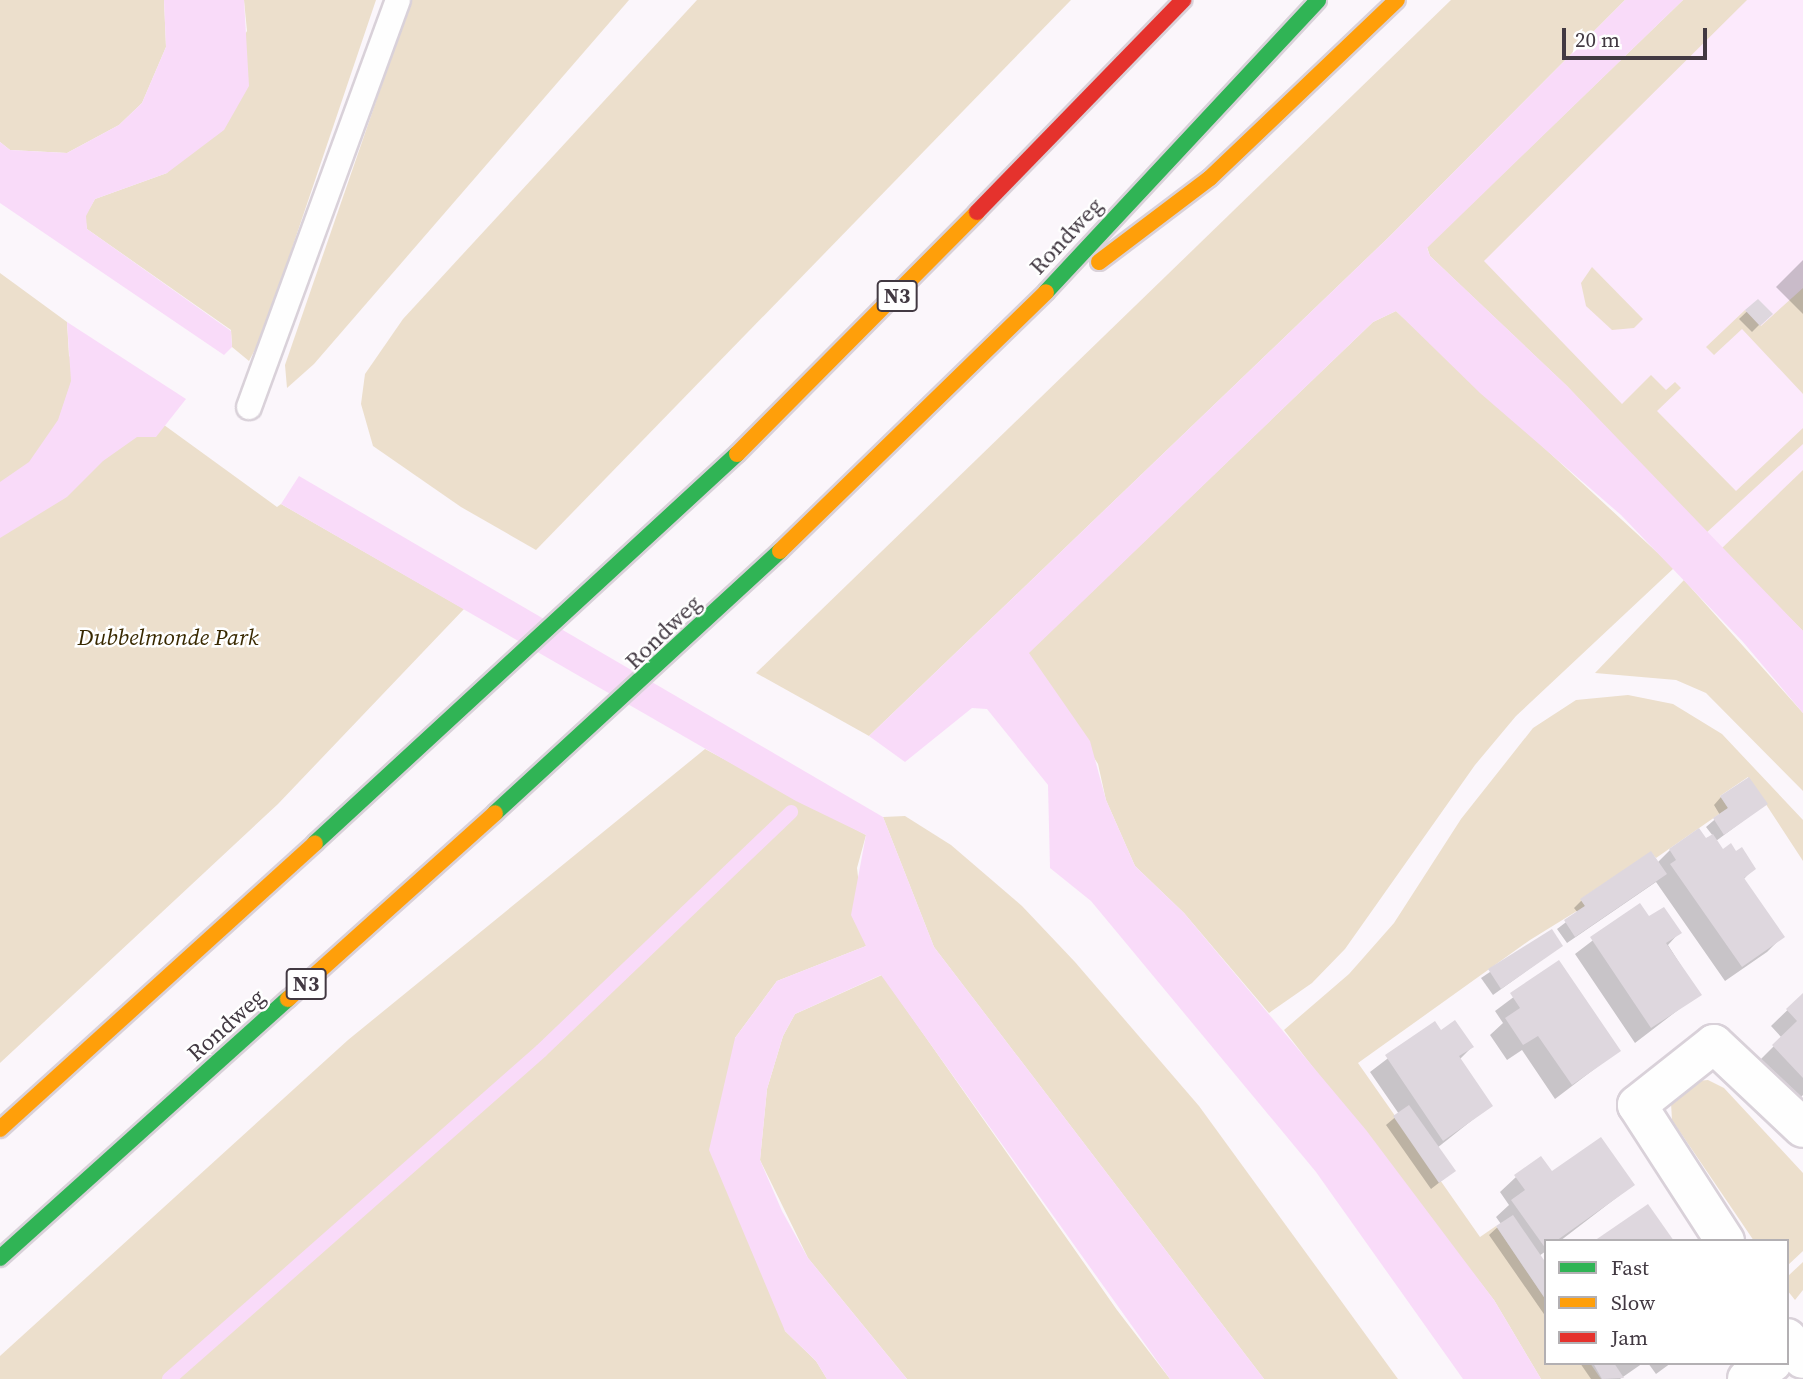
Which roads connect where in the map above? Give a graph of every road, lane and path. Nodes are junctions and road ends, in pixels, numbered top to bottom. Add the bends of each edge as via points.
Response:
1 (398, 0) edge
2 (1183, 0) edge
3 (1318, 0) edge
4 (1397, 0) edge
5 (1011, 329) junction
6 (249, 407) dead end
7 (1803, 1128) edge
8 (0, 1129) edge
9 (1724, 1239) edge
10 (0, 1258) edge
11 (1769, 1365) edge
12 (1747, 1379) edge

1 - 6 lane
2 - 8 highway, N3 via 810,384 602,582
3 - 5 highway, Rondweg / N3
4 - 5 highway, N3 via 1210,178
5 - 10 highway, Rondweg / N3 via 613,711
7 - 9 street via 1714,1044 1637,1105
11 - 12 street

